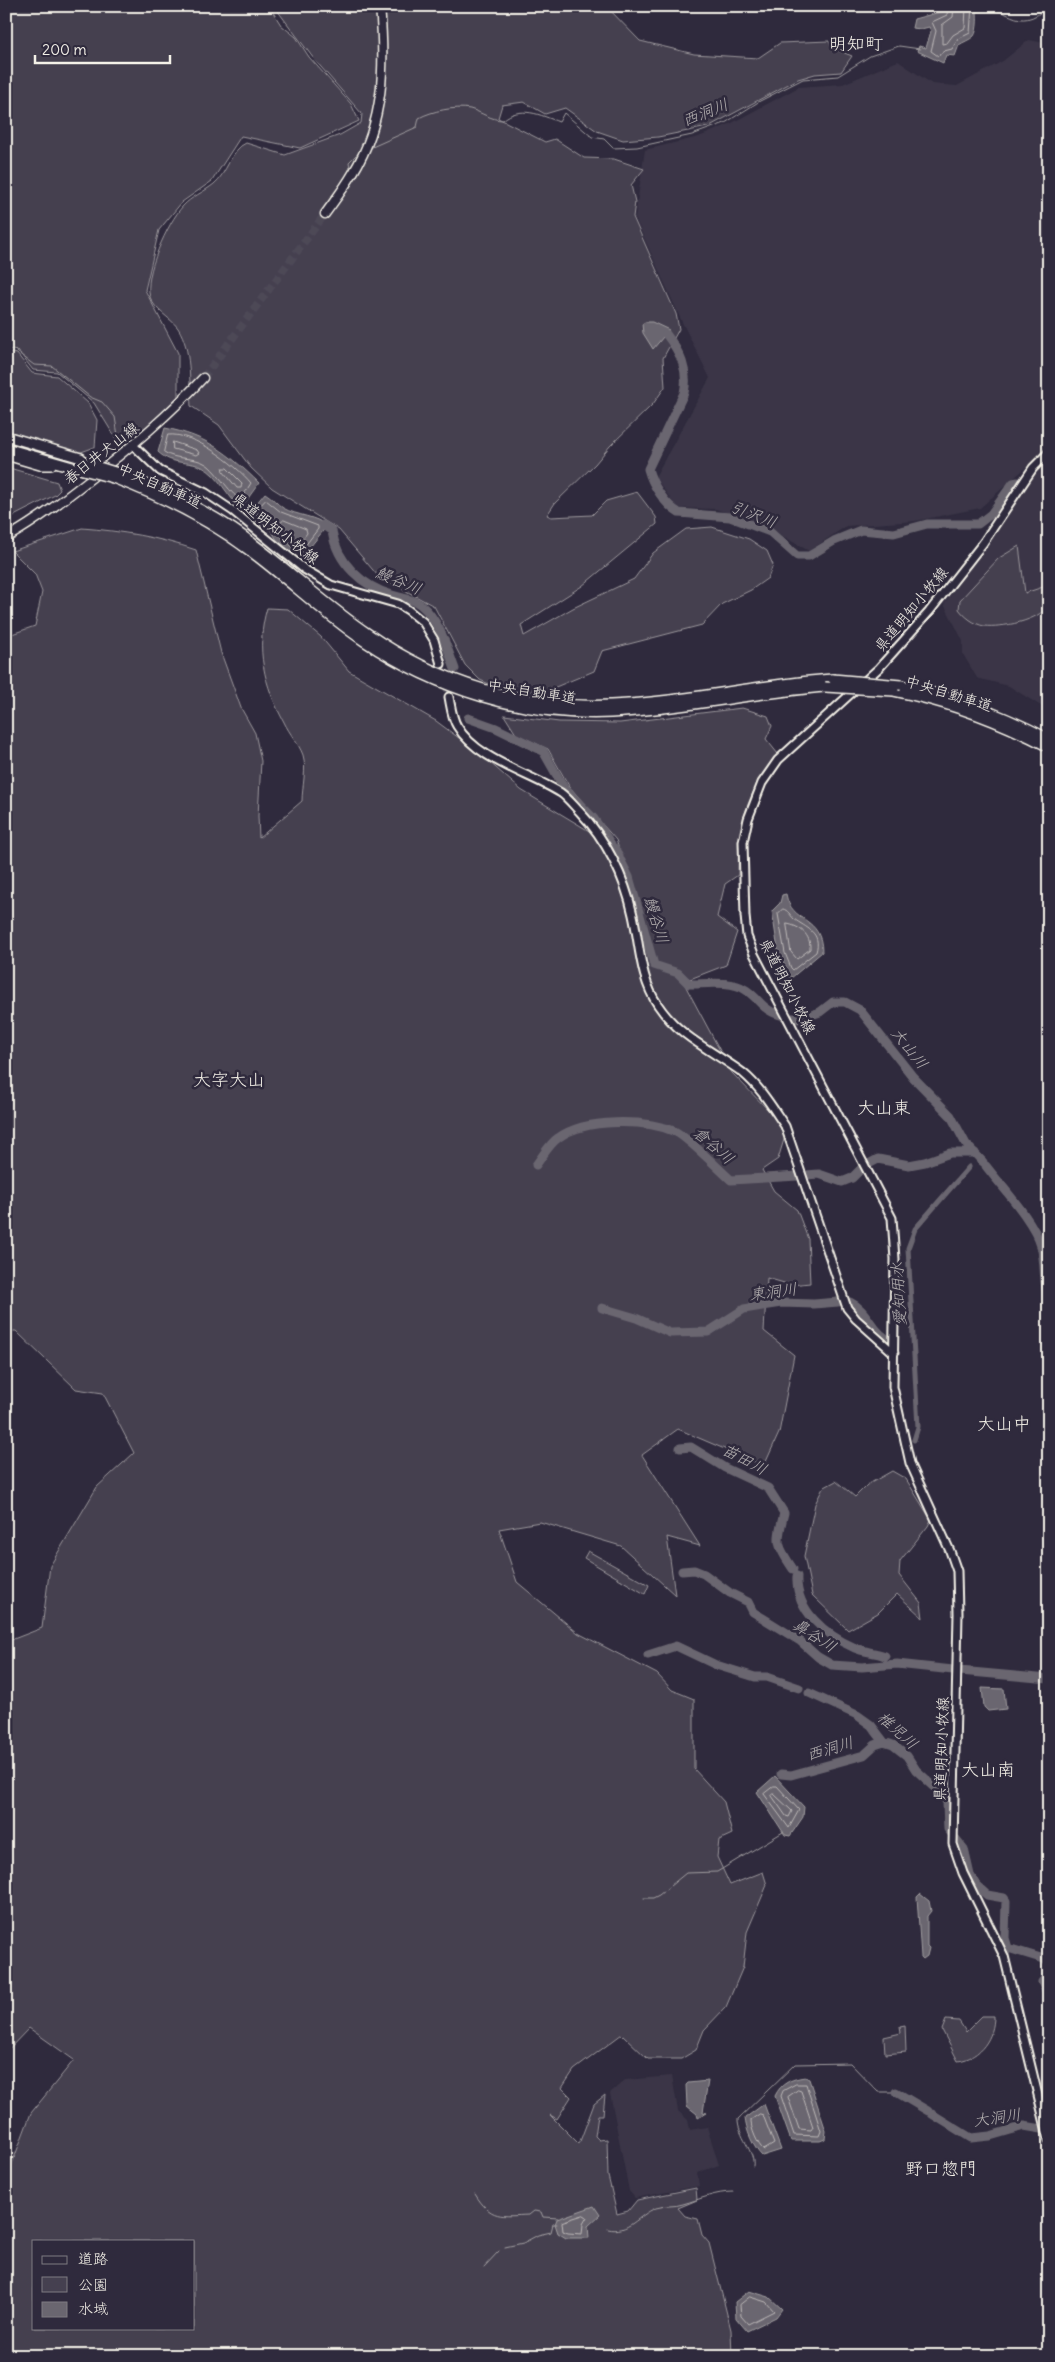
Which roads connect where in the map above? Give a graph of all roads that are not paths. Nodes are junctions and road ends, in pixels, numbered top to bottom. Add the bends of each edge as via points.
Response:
1 (380, 6) edge
2 (325, 214) tunnel mouth
3 (203, 378) tunnel mouth
4 (6, 436) edge
5 (6, 441) edge
6 (133, 445) junction
7 (6, 448) edge
8 (1049, 452) edge
9 (6, 455) edge
10 (84, 465) junction
11 (69, 466) junction
12 (115, 475) junction
13 (6, 538) edge
14 (441, 664) tunnel mouth
15 (897, 688) junction
16 (449, 697) tunnel mouth
17 (1049, 739) edge
18 (1049, 747) edge
19 (894, 1353) junction
20 (1049, 2140) edge

1 - 2 main road via 384,57 372,134 354,172
3 - 6 main road, 春日井犬山線 via 170,414
4 - 10 highway via 81,458
5 - 10 highway, 中央自動車道
6 - 13 main road, 春日井犬山線 via 50,511
6 - 14 main road, 県道明知小牧線 via 160,471 206,493 233,511 304,569 331,584 408,610 423,622 434,640
7 - 11 highway, 中央自動車道
8 - 19 main road, 県道明知小牧線 via 1033,468 983,543 929,612 878,668 778,760 762,783 743,842 747,936 888,1207 894,1227
9 - 11 highway via 40,465
10 - 11 highway, 中央自動車道
10 - 12 highway, 中央自動車道, bridge
12 - 15 highway, 中央自動車道, bridge via 185,500 255,545 355,624 409,659 485,690 543,702 609,705 832,679
12 - 15 highway, 中央自動車道, bridge via 185,508 229,536 385,654 430,678 484,697 542,710 610,713 825,687
15 - 17 highway, 中央自動車道 via 951,697 986,709
15 - 18 highway, 中央自動車道 via 982,716
16 - 19 main road via 457,725 467,739 480,750 563,794 582,814 607,850 623,880 633,914 644,979 657,1005 675,1028 743,1073 772,1107 784,1126 847,1308
19 - 20 main road, 県道明知小牧線 via 893,1387 910,1464 957,1571 952,1838 960,1867 1004,1956

